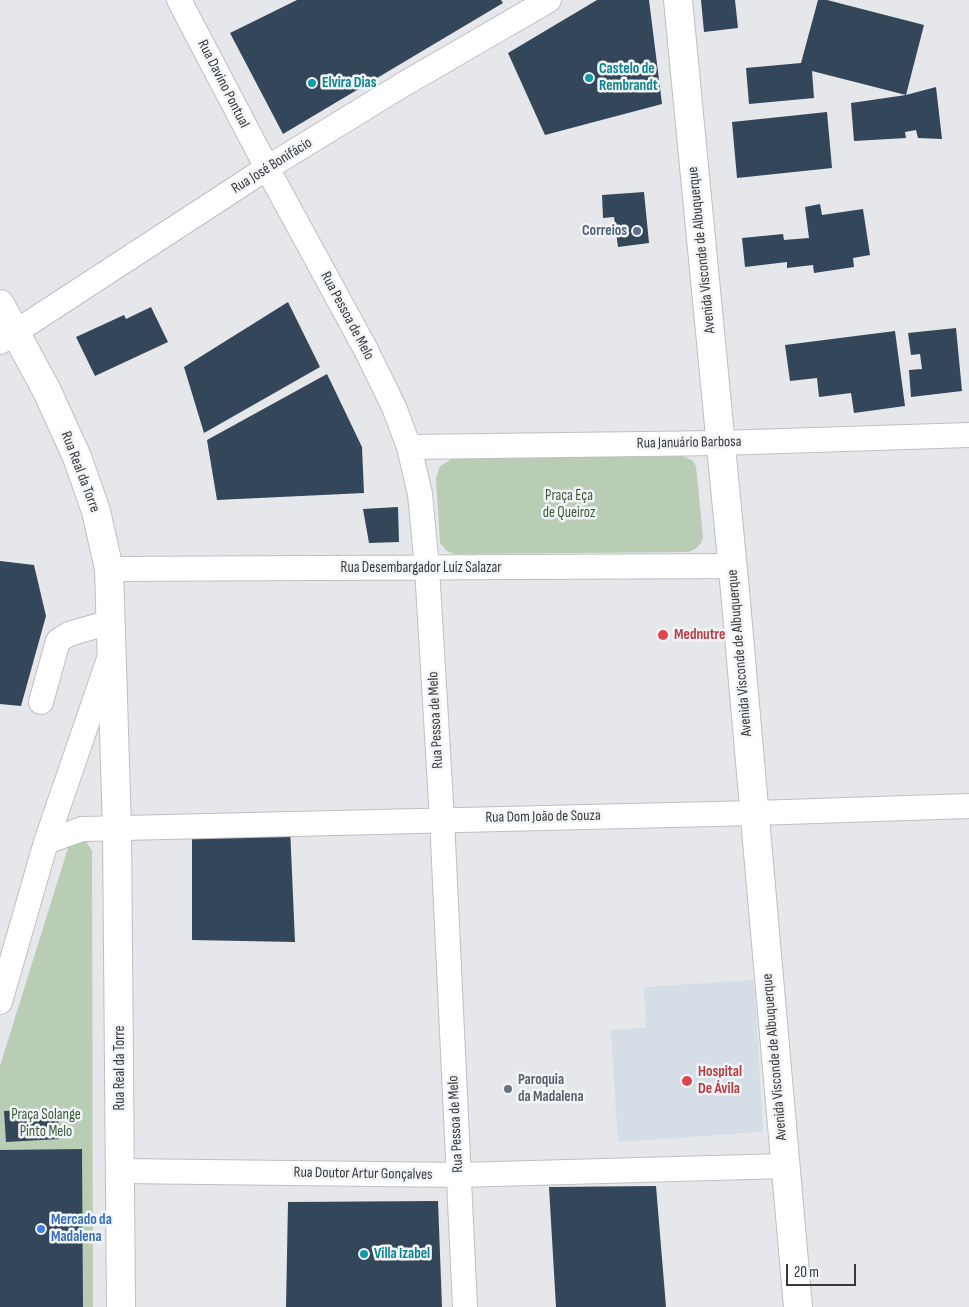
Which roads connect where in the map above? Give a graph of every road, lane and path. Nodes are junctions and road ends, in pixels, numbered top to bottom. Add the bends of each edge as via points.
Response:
1 (180, 0) edge
2 (549, 0) edge
3 (678, 0) edge
4 (267, 168) junction
5 (0, 304) edge
6 (8, 337) edge
7 (969, 434) edge
8 (721, 443) junction
9 (409, 447) junction
10 (732, 566) junction
11 (428, 568) junction
12 (109, 569) junction
13 (110, 622) junction
14 (111, 653) junction
15 (41, 702) dead end
16 (969, 806) edge
17 (755, 813) junction
18 (442, 819) junction
19 (118, 829) junction
20 (46, 842) junction
21 (9, 935) edge
22 (0, 1002) edge
23 (785, 1166) junction
24 (120, 1171) junction
25 (459, 1175) junction
26 (121, 1307) edge
27 (465, 1307) edge
28 (798, 1307) edge

1 - 4 street, Rua Davino Pontual
2 - 4 street, Rua José Bonifácio
3 - 8 main road, Avenida Visconde de Albuquerque
4 - 6 street, Rua José Bonifácio
4 - 9 street, Rua Pessoa de Melo via 365,348 394,407
5 - 6 main road, Rua Real da Torre
6 - 12 main road, Rua Real da Torre via 47,391 77,457 96,511
7 - 8 street, Rua Januário Barbosa
8 - 9 street, Rua Januário Barbosa
8 - 10 main road, Avenida Visconde de Albuquerque
9 - 11 street, Rua Pessoa de Melo via 420,494
10 - 11 street, Rua Desembargador Luiz Salazar
10 - 17 main road, Avenida Visconde de Albuquerque
11 - 12 street, Rua Desembargador Luiz Salazar
11 - 18 street, Rua Pessoa de Melo
12 - 13 main road, Rua Real da Torre
13 - 14 main road, Rua Real da Torre
13 - 15 street via 69,634 58,641
14 - 19 main road, Rua Real da Torre
14 - 20 street, Rua Real da Torre
16 - 17 street, Rua Dom João de Souza
17 - 18 street, Rua Dom João de Souza
17 - 23 main road, Avenida Visconde de Albuquerque
18 - 19 street, Rua Dom João de Souza
18 - 25 street, Rua Pessoa de Melo
19 - 20 street via 82,829
19 - 24 main road, Rua Real da Torre
20 - 21 street, Rua Real da Torre
21 - 22 street, Rua Real da Torre
23 - 25 street, Rua Doutor Artur Gonçalves
23 - 28 main road, Avenida Visconde de Albuquerque
24 - 25 street, Rua Doutor Artur Gonçalves
24 - 26 main road, Rua Real da Torre
25 - 27 street, Rua Pessoa de Melo

